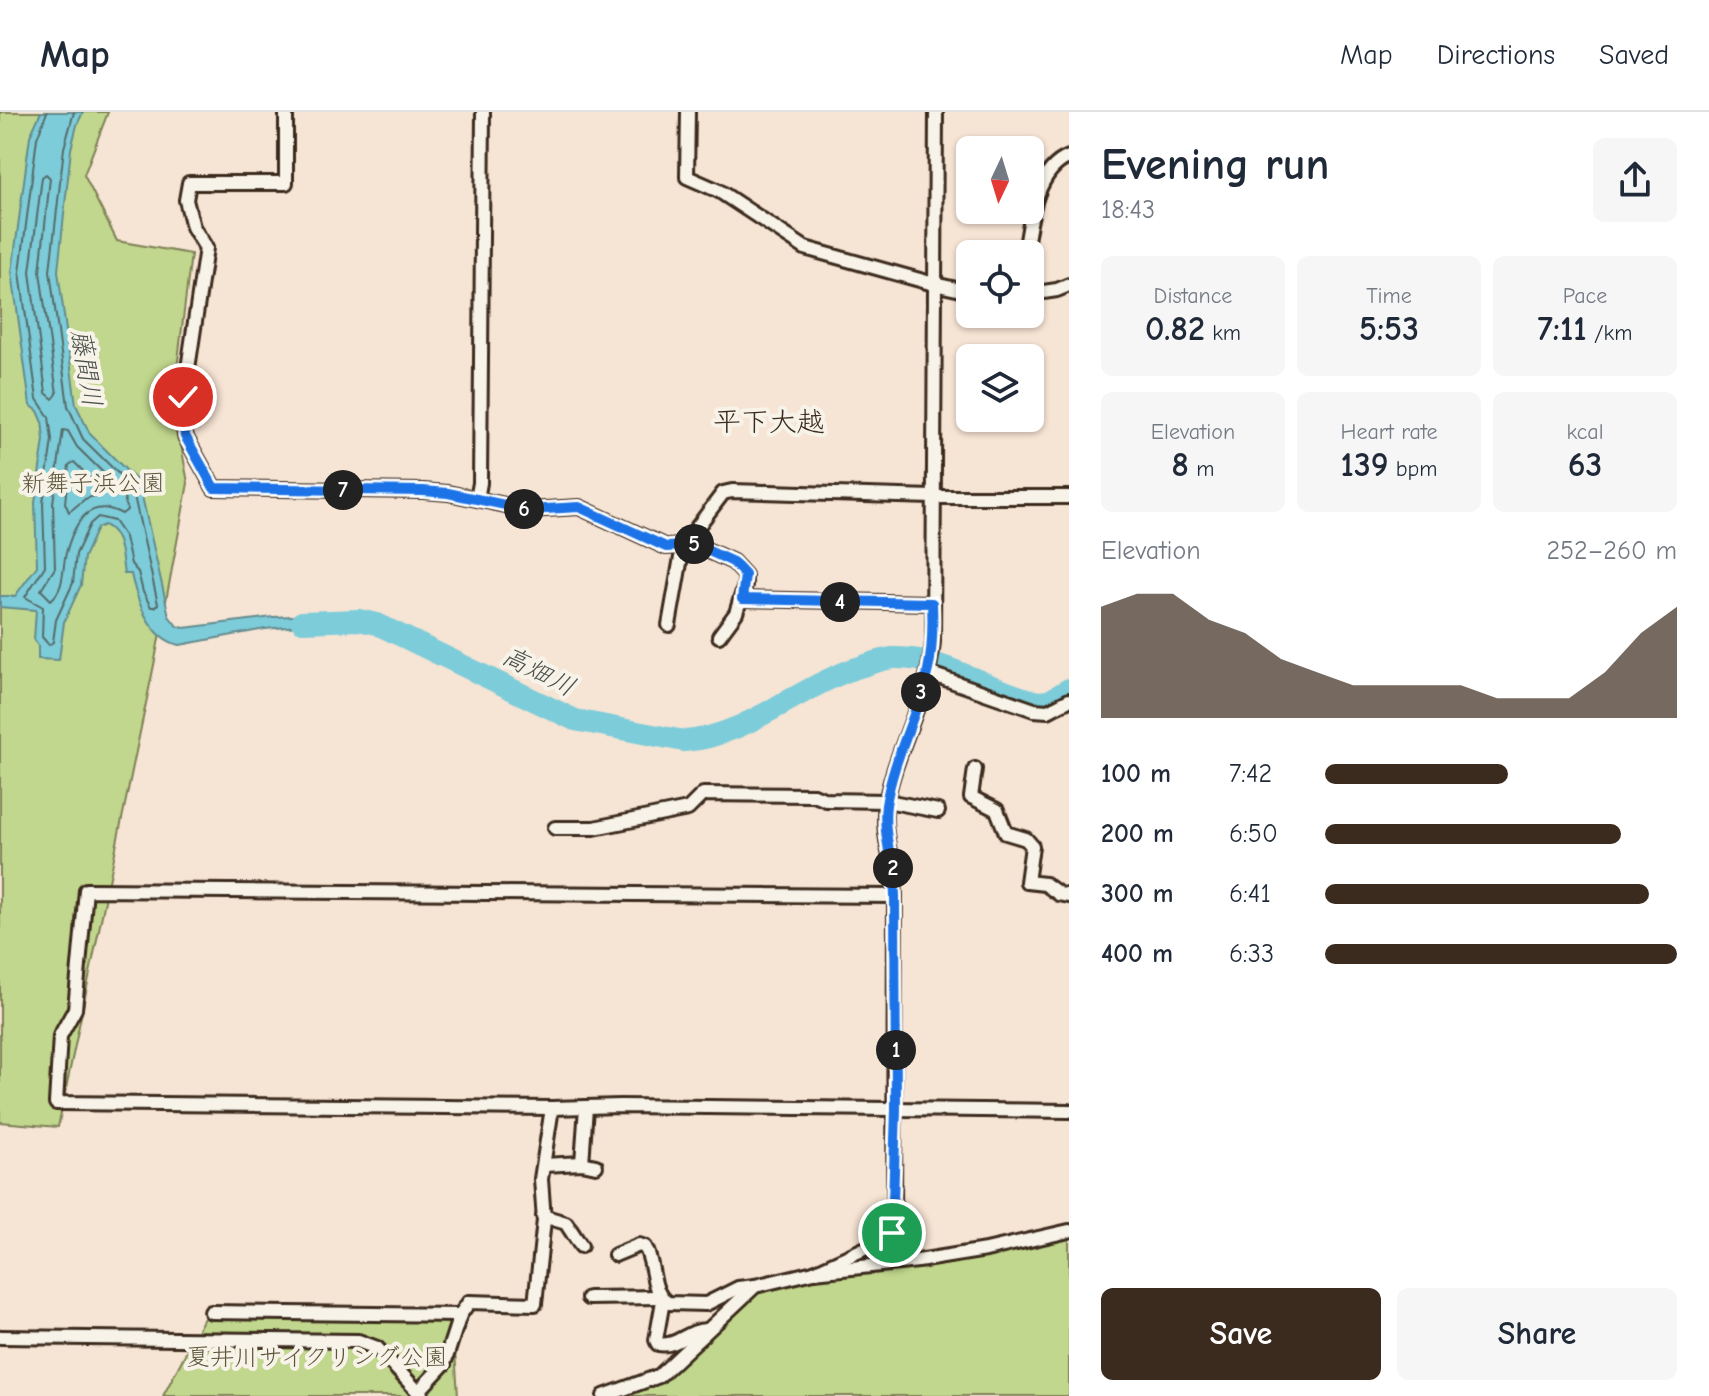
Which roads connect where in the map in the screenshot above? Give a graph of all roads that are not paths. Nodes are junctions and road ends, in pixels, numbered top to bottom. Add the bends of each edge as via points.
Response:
1 (286, 112) edge
2 (483, 112) edge
3 (688, 112) edge
4 (936, 112) edge
5 (1069, 157) edge
6 (1028, 240) edge
7 (934, 284) junction
8 (1069, 285) edge
9 (956, 289) edge
10 (1044, 292) edge
11 (933, 497) junction
12 (1069, 497) edge
13 (477, 499) junction
14 (685, 543) junction
15 (742, 599) junction
16 (932, 603) junction
17 (669, 625) dead end
18 (719, 636) dead end
19 (928, 670) junction
20 (1069, 700) edge
21 (975, 769) dead end
22 (971, 797) junction
23 (887, 801) junction
24 (938, 811) dead end
25 (968, 811) dead end
26 (555, 828) dead end
27 (895, 896) junction
28 (1069, 896) edge
29 (586, 1107) junction
30 (552, 1108) junction
31 (896, 1109) junction
32 (1069, 1111) edge
33 (582, 1163) junction
34 (544, 1165) junction
35 (596, 1166) dead end
36 (543, 1216) junction
37 (1069, 1231) edge
38 (581, 1246) dead end
39 (615, 1255) dead end
40 (814, 1272) junction
41 (755, 1286) junction
42 (588, 1298) dead end
43 (662, 1299) junction
44 (211, 1312) dead end
45 (460, 1315) junction
46 (706, 1330) junction
47 (0, 1337) edge
48 (420, 1394) edge
49 (604, 1396) edge

1 - 13 street via 286,183 189,183 186,200 193,227 206,248 182,409 189,445 214,488 423,491
2 - 13 street
3 - 7 street via 687,177 719,191 805,248
4 - 7 street
5 - 6 street via 1057,161 1046,175
7 - 9 street
7 - 11 street
8 - 10 street
11 - 12 street
11 - 14 street via 732,491 723,493
11 - 16 street
13 - 14 street via 540,511 579,507 666,547
14 - 15 street via 733,562 745,575
14 - 17 street
15 - 16 street
15 - 18 street
16 - 19 street
19 - 20 street via 1034,710 1048,711
19 - 23 street
21 - 22 street
22 - 25 street
22 - 28 street via 997,810 1006,833 1030,843 1027,882
23 - 24 street
23 - 26 street via 703,794 688,809 594,828
23 - 27 street via 884,824
27 - 30 street via 86,890 75,1009 60,1036 56,1103
27 - 31 street
29 - 30 street
29 - 31 street
29 - 33 street
30 - 34 street
31 - 32 street
31 - 40 street via 890,1237
33 - 34 street
33 - 35 street
34 - 36 street
36 - 38 street via 566,1223
36 - 45 street via 535,1304 469,1302
37 - 40 street via 945,1257
39 - 43 street via 645,1247
40 - 41 street
41 - 43 street via 706,1304
41 - 46 street
42 - 43 street
43 - 46 street via 658,1344 668,1346
44 - 45 street
45 - 48 street via 444,1364
46 - 49 street via 659,1376
47 - 48 street via 358,1341 377,1348

